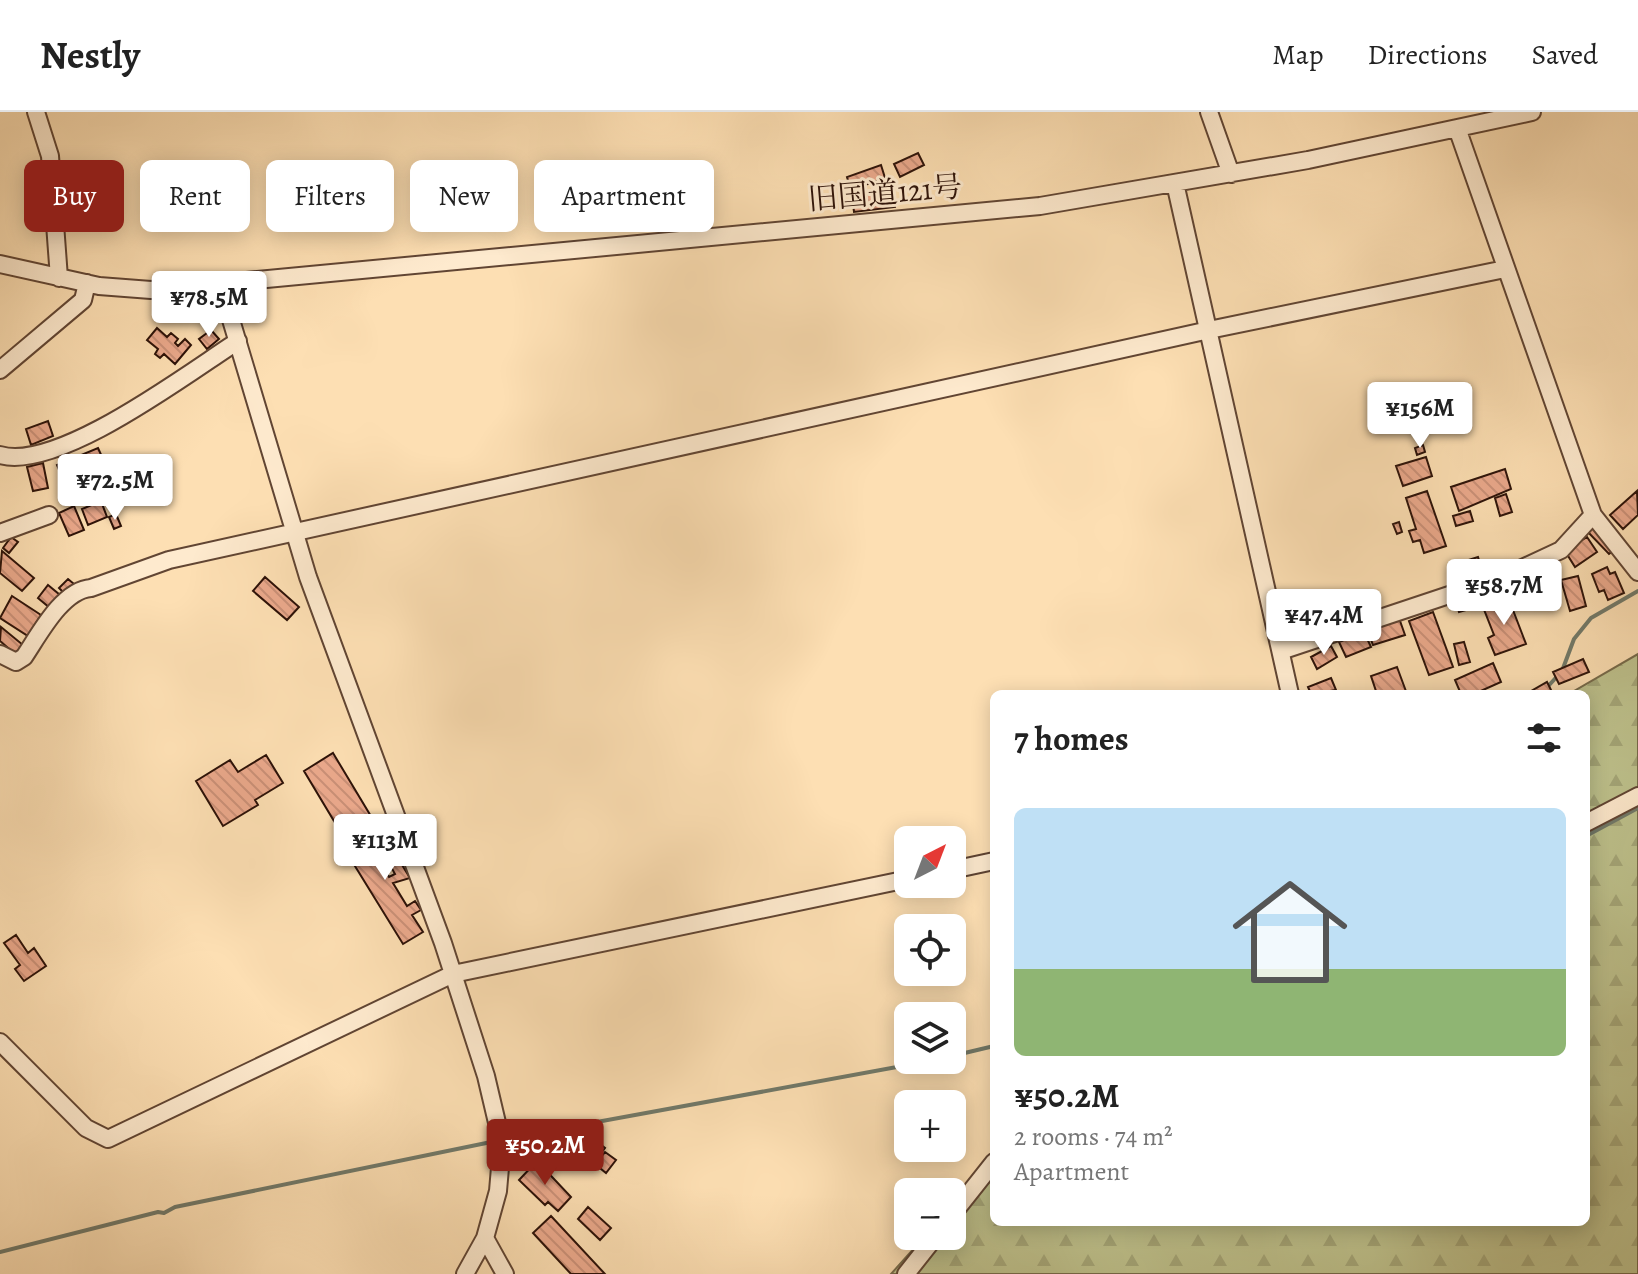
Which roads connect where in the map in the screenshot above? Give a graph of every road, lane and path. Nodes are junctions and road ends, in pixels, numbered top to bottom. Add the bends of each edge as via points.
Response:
1 (36, 112) edge
2 (1209, 112) edge
3 (1532, 112) edge
4 (1457, 128) junction
5 (1231, 174) junction
6 (1175, 183) junction
7 (0, 264) edge
8 (1505, 269) junction
9 (59, 278) junction
10 (87, 283) junction
11 (220, 283) junction
12 (1209, 330) junction
13 (238, 341) junction
14 (0, 370) edge
15 (0, 455) edge
16 (49, 515) dead end
17 (1593, 515) junction
18 (293, 531) junction
19 (0, 533) edge
20 (1638, 572) edge
21 (1281, 651) junction
22 (0, 654) edge
23 (1289, 690) edge
24 (1638, 796) edge
25 (1590, 821) edge
26 (990, 862) edge
27 (966, 867) edge
28 (894, 882) edge
29 (453, 974) junction
30 (0, 1042) edge
31 (990, 1167) edge
32 (966, 1197) edge
33 (485, 1238) junction
34 (925, 1250) edge
35 (465, 1274) edge
36 (505, 1274) edge
37 (906, 1274) edge

1 - 9 street via 50,156
2 - 5 street
3 - 4 street, 旧国道121号
4 - 5 street, 旧国道121号
4 - 8 street
5 - 6 street, 旧国道121号
6 - 11 street, 旧国道121号 via 1040,206
6 - 12 street
7 - 9 street, 旧国道121号
8 - 12 street
8 - 17 street
9 - 10 street, 旧国道121号
10 - 11 street, 旧国道121号 via 151,290
10 - 14 street via 83,300
11 - 13 street
12 - 18 street
12 - 21 street
13 - 15 street via 96,432 45,451
13 - 18 street
16 - 19 street
17 - 20 street
17 - 21 street via 1561,550 1503,577
18 - 22 street via 169,560 78,589 24,657 16,662
18 - 29 street
21 - 23 street
24 - 25 street
26 - 27 street
28 - 29 street
29 - 30 street via 108,1139 86,1128
29 - 33 street via 502,1144 498,1191
31 - 32 street
33 - 35 street
33 - 36 street
34 - 37 street

